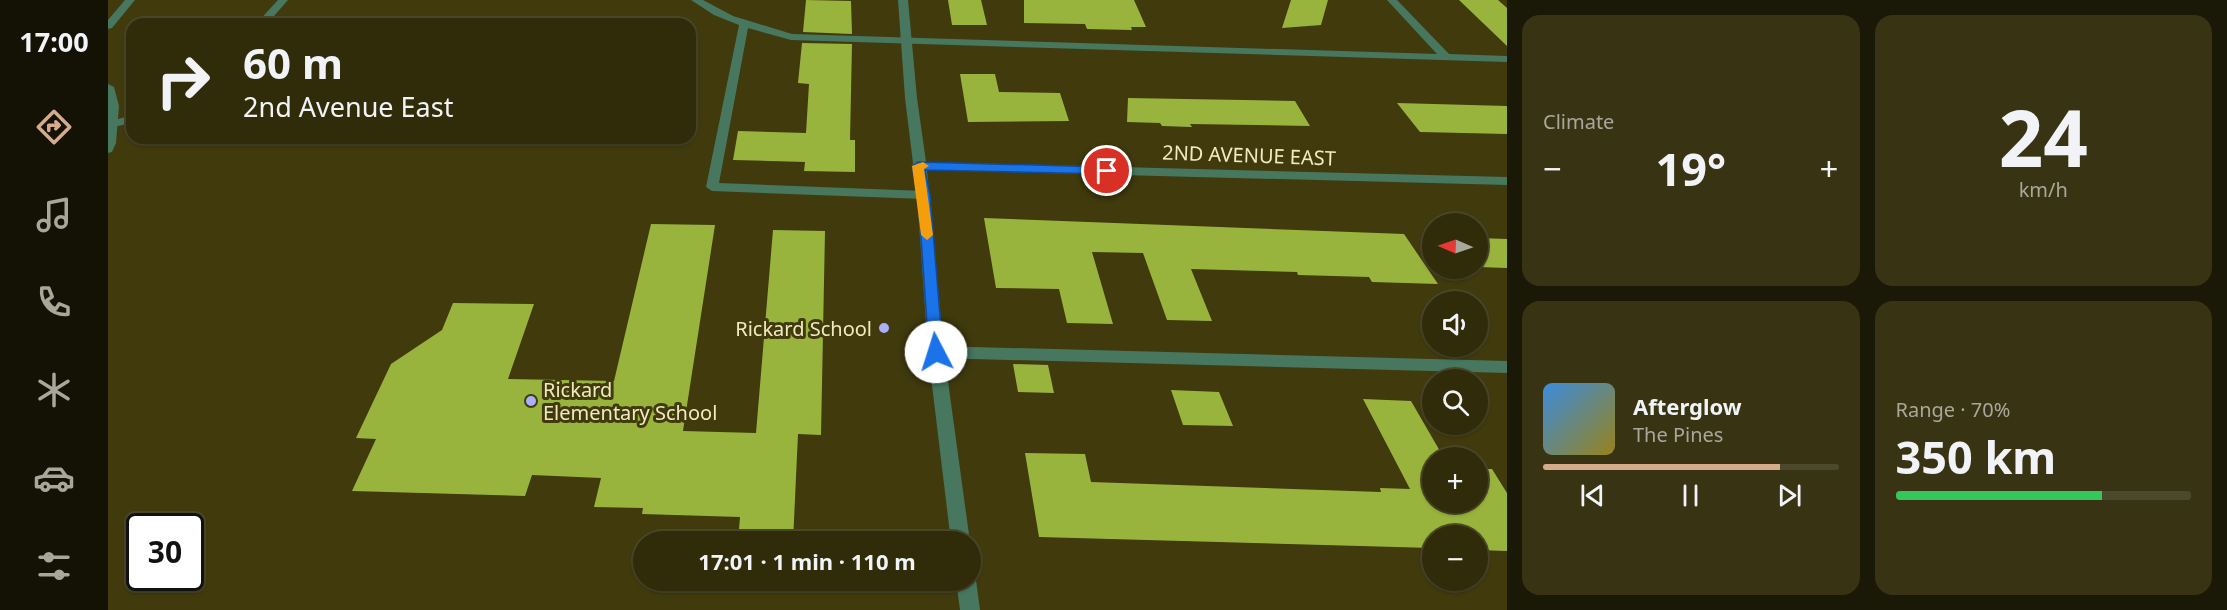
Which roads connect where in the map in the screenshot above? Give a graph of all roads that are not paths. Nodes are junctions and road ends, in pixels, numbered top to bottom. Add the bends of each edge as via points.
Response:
1 (130, 0) edge
2 (283, 0) edge
3 (696, 0) edge
4 (903, 0) edge
5 (1392, 0) edge
6 (266, 18) edge
7 (744, 23) junction
8 (108, 26) edge
9 (905, 42) junction
10 (1447, 58) junction
11 (1507, 59) edge
12 (108, 87) edge
13 (126, 121) edge
14 (111, 125) junction
15 (109, 145) edge
16 (918, 166) junction
17 (1507, 181) edge
18 (924, 195) junction
19 (936, 352) junction
20 (1507, 367) edge
21 (960, 531) edge
22 (967, 591) edge
23 (970, 610) edge

1 - 8 street
2 - 6 street
3 - 7 street
4 - 9 street
5 - 10 street
7 - 9 street via 791,37
7 - 18 street via 712,187
9 - 10 street
9 - 16 street
10 - 11 street
12 - 14 street via 113,106
13 - 14 street
14 - 15 street
16 - 17 street, 2ND AVENUE EAST
16 - 18 street
18 - 19 street
19 - 20 street
19 - 21 street
22 - 23 street

